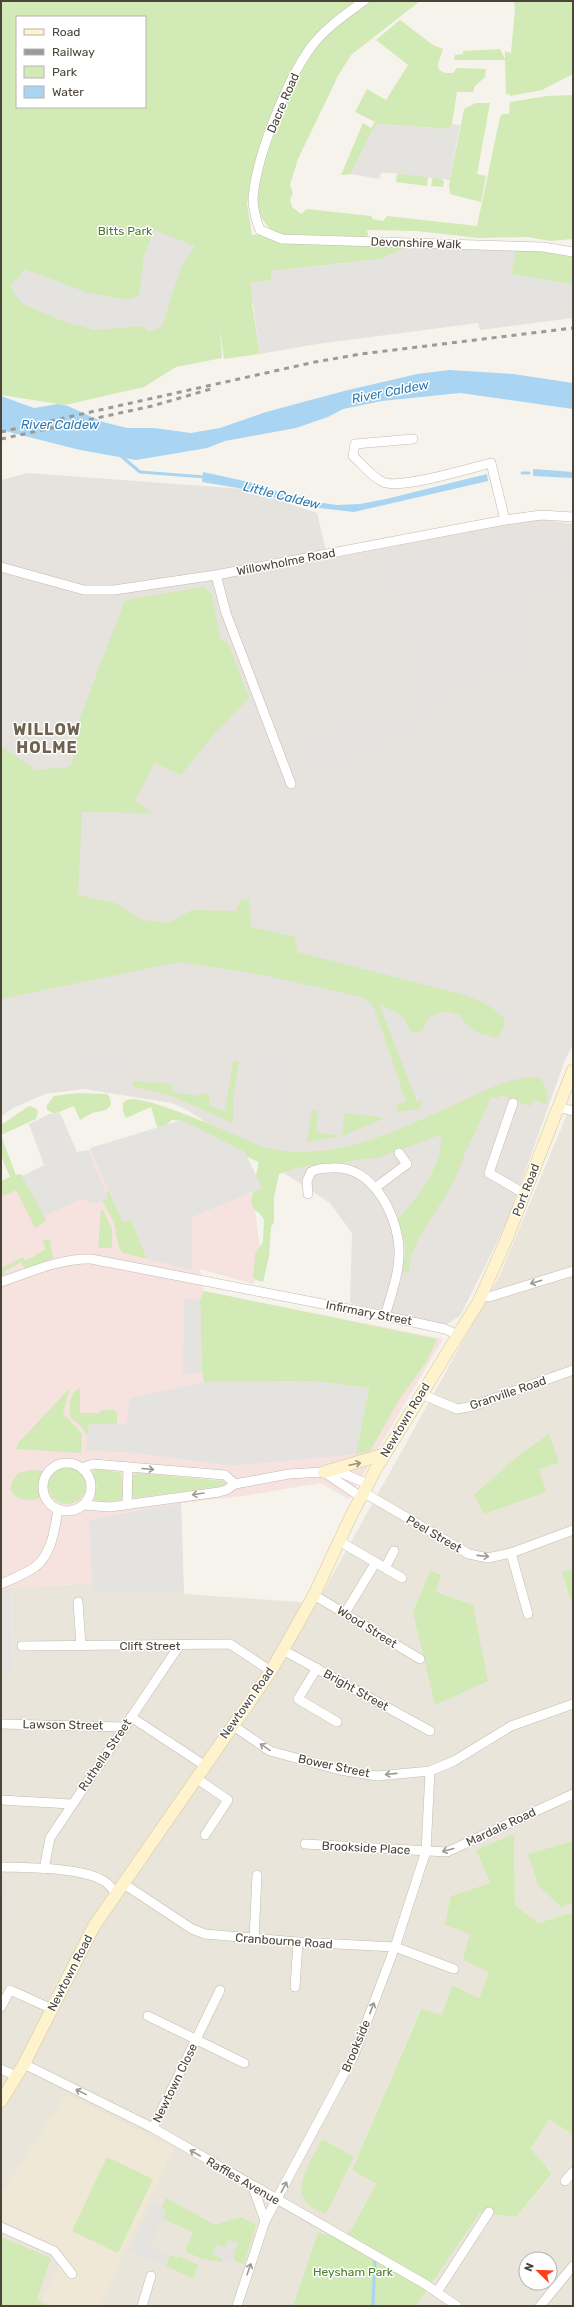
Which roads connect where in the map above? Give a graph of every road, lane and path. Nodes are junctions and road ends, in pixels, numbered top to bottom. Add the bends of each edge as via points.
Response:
1 (364, 1) edge
2 (260, 230) joint
3 (573, 252) edge
4 (413, 439) dead end
5 (573, 517) edge
6 (505, 520) junction
7 (1, 567) edge
8 (216, 575) junction
9 (291, 784) dead end
10 (573, 1070) edge
11 (513, 1103) dead end
12 (557, 1107) junction
13 (573, 1111) edge
14 (399, 1153) dead end
15 (375, 1188) junction
16 (308, 1194) dead end
17 (524, 1194) junction
18 (573, 1271) edge
19 (1, 1282) edge
20 (481, 1296) junction
21 (385, 1316) junction
22 (458, 1335) junction
23 (573, 1370) edge
24 (421, 1394) junction
25 (385, 1454) junction
26 (128, 1467) junction
27 (82, 1468) junction
28 (324, 1472) junction
29 (235, 1484) junction
30 (364, 1491) junction
31 (127, 1504) junction
32 (83, 1505) junction
33 (58, 1509) junction
34 (573, 1530) edge
35 (339, 1541) junction
36 (394, 1551) dead end
37 (511, 1553) junction
38 (376, 1562) junction
39 (385, 1568) junction
40 (402, 1578) dead end
41 (1, 1584) edge
42 (314, 1595) junction
43 (78, 1602) dead end
44 (346, 1613) junction
45 (528, 1614) dead end
46 (22, 1646) dead end
47 (80, 1646) junction
48 (179, 1646) junction
49 (283, 1650) junction
50 (420, 1659) dead end
51 (317, 1668) junction
52 (271, 1671) junction
53 (573, 1704) edge
54 (131, 1716) junction
55 (337, 1722) dead end
56 (1, 1724) edge
57 (232, 1725) junction
58 (124, 1727) junction
59 (430, 1731) dead end
60 (204, 1765) junction
61 (430, 1770) junction
62 (196, 1778) junction
63 (573, 1794) edge
64 (1, 1800) edge
65 (72, 1804) junction
66 (205, 1835) dead end
67 (305, 1844) dead end
68 (426, 1851) junction
69 (1, 1867) edge
70 (44, 1869) junction
71 (257, 1875) dead end
72 (121, 1889) junction
73 (254, 1939) junction
74 (298, 1942) junction
75 (395, 1948) junction
76 (454, 1969) dead end
77 (295, 1987) dead end
78 (220, 1990) dead end
79 (1, 2007) edge
80 (52, 2009) junction
81 (148, 2016) dead end
82 (197, 2039) junction
83 (244, 2062) dead end
84 (24, 2064) junction
85 (1, 2069) edge
86 (16, 2076) junction
87 (1, 2101) edge
88 (152, 2128) junction
89 (573, 2172) edge
90 (565, 2181) dead end
91 (253, 2187) junction
92 (277, 2201) junction
93 (489, 2212) dead end
94 (265, 2221) junction
95 (1, 2227) edge
96 (573, 2266) edge
97 (72, 2274) dead end
98 (151, 2276) dead end
99 (437, 2292) junction
100 (142, 2306) edge
101 (237, 2306) edge
102 (457, 2306) edge
103 (540, 2306) edge

1 - 2 street, Dacre Road via 333,24 311,47 284,96 255,180 253,199 255,218
2 - 3 street, Devonshire Walk via 282,239 543,247
4 - 6 street via 355,444 353,456 383,482 390,484 411,482 491,463
5 - 6 street, Willowholme Road via 541,515
6 - 8 street, Willowholme Road
7 - 8 street, Willowholme Road via 84,590 114,590
8 - 9 street via 226,613
10 - 12 main road, Port Road
11 - 17 street via 489,1173
12 - 13 street
12 - 17 main road, Port Road
14 - 15 street via 407,1164
15 - 16 street via 353,1169 314,1169 308,1181
15 - 21 street via 396,1224 400,1251
17 - 20 main road, Port Road
18 -> 20 street via 489,1296
19 - 21 street, Infirmary Street via 55,1264 79,1258 91,1259
20 - 22 main road, Newtown Road
21 - 22 street, Infirmary Street via 445,1329
22 - 24 main road, Newtown Road
23 - 24 street, Granville Road via 473,1406 457,1409
24 - 25 main road, Newtown Road
28 -> 25 main road
25 - 30 main road, Newtown Road
26 - 27 street via 93,1464
26 -> 29 street via 225,1475
26 - 31 street
27 - 32 street via 91,1482 88,1498
27 - 33 street via 65,1463 48,1472 43,1486 44,1494
28 - 29 street via 289,1474
28 - 30 street
28 - 30 street via 337,1472
29 -> 31 street via 220,1492
30 - 35 main road, Newtown Road
30 -> 37 street, Peel Street via 469,1554 488,1558
31 - 32 street via 110,1507
32 - 33 street via 67,1511
33 - 41 street via 54,1533 43,1558 35,1567
34 - 37 street, Peel Street
35 - 38 street
35 - 42 main road, Newtown Road
36 - 39 street
37 - 45 street
38 - 39 street
38 - 44 street
39 - 40 street
42 - 44 street, Wood Street
42 - 49 main road, Newtown Road
43 - 47 street
44 - 50 street, Wood Street
46 - 47 street, Clift Street
47 - 48 street, Clift Street
48 - 52 street, Clift Street via 230,1644
48 - 54 street, Ruthella Street
49 - 51 street, Bright Street
49 - 52 main road, Newtown Road
51 - 55 street via 298,1699
51 - 59 street, Bright Street
52 - 57 main road, Newtown Road
53 - 61 street, Bower Street via 511,1726 454,1761
54 - 58 street, Ruthella Street
54 - 60 street
56 - 58 street, Lawson Street
57 - 60 main road, Newtown Road
61 -> 57 street, Bower Street via 377,1776 340,1770 270,1751
58 - 65 street, Ruthella Street
60 - 62 main road, Newtown Road
61 - 68 street, Brookside
62 - 66 street via 228,1800
62 - 72 main road, Newtown Road
63 -> 68 street, Mardale Road via 447,1852
64 - 65 street
65 - 70 street, Ruthella Street via 50,1838
67 - 68 street, Brookside Place
68 - 75 street, Brookside
69 - 70 street, Cranbourne Road
70 - 72 street, Cranbourne Road via 89,1874
71 - 73 street
72 - 73 street, Cranbourne Road via 192,1930 205,1934
72 - 80 main road, Newtown Road via 94,1926
73 - 74 street, Cranbourne Road
74 - 75 street, Cranbourne Road
74 - 77 street
75 - 76 street, Cranbourne Road
92 -> 75 street, Brookside via 354,2056
78 - 82 street, Newtown Close
79 - 80 street via 10,1990
80 - 84 main road, Newtown Road
81 - 82 street, Newtown Close
82 - 83 street, Newtown Close
82 - 88 street, Newtown Close
84 - 86 main road, Newtown Road
88 -> 84 street, Raffles Avenue
85 - 86 street
86 - 87 main road, Newtown Road
91 -> 88 street, Raffles Avenue
89 - 90 street
91 - 92 street, Raffles Avenue
91 - 94 street
92 - 94 street, Brookside
92 - 99 street, Raffles Avenue
93 - 99 street
101 -> 94 street, Brookside
95 - 97 street via 54,2252
96 - 103 street
98 - 100 street
99 - 102 street, Raffles Avenue

